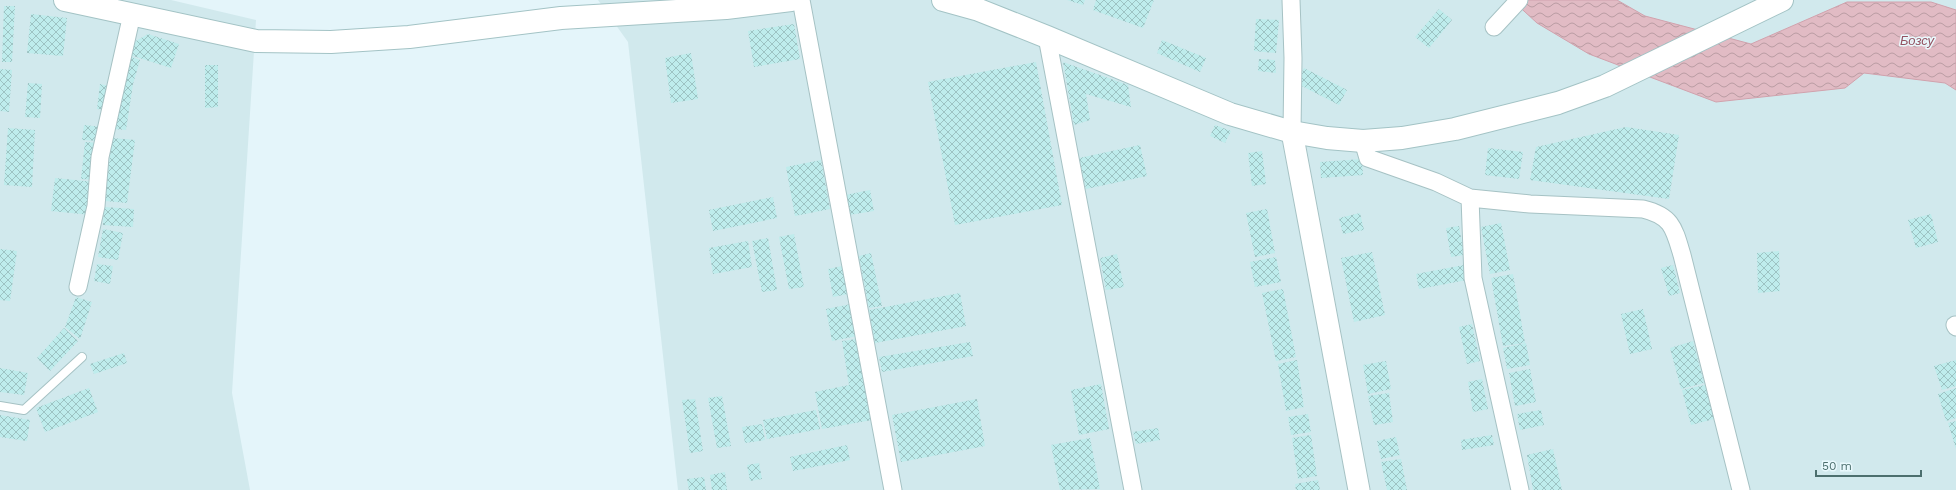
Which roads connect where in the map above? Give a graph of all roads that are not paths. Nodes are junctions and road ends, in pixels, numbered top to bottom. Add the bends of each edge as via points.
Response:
1 (65, 0) edge
2 (791, 0) edge
3 (801, 0) edge
4 (943, 0) edge
5 (1291, 0) edge
6 (1519, 0) edge
7 (1782, 0) edge
8 (725, 4) edge
9 (981, 5) edge
10 (132, 14) junction
11 (1494, 27) dead end
12 (1046, 37) junction
13 (1292, 132) junction
14 (1363, 141) junction
15 (1470, 198) junction
16 (78, 287) dead end
17 (82, 357) dead end
18 (0, 406) edge
19 (893, 490) edge
20 (1133, 490) edge
21 (1359, 490) edge
22 (1520, 490) edge
23 (1741, 490) edge

1 - 10 main road
2 - 8 main road
3 - 19 street
4 - 9 main road
5 - 13 street
6 - 11 street
7 - 14 main road via 1606,86 1558,103 1463,127 1402,138
8 - 10 main road via 561,18 409,37 331,42 256,41
9 - 12 main road
10 - 16 street via 100,157 96,206
12 - 13 main road via 1230,114
12 - 20 street
13 - 14 main road
13 - 21 street
14 - 15 street via 1368,158 1436,182
15 - 22 street via 1473,278
15 - 23 street via 1530,204 1643,208 1668,220 1682,255
17 - 18 lane via 24,410

